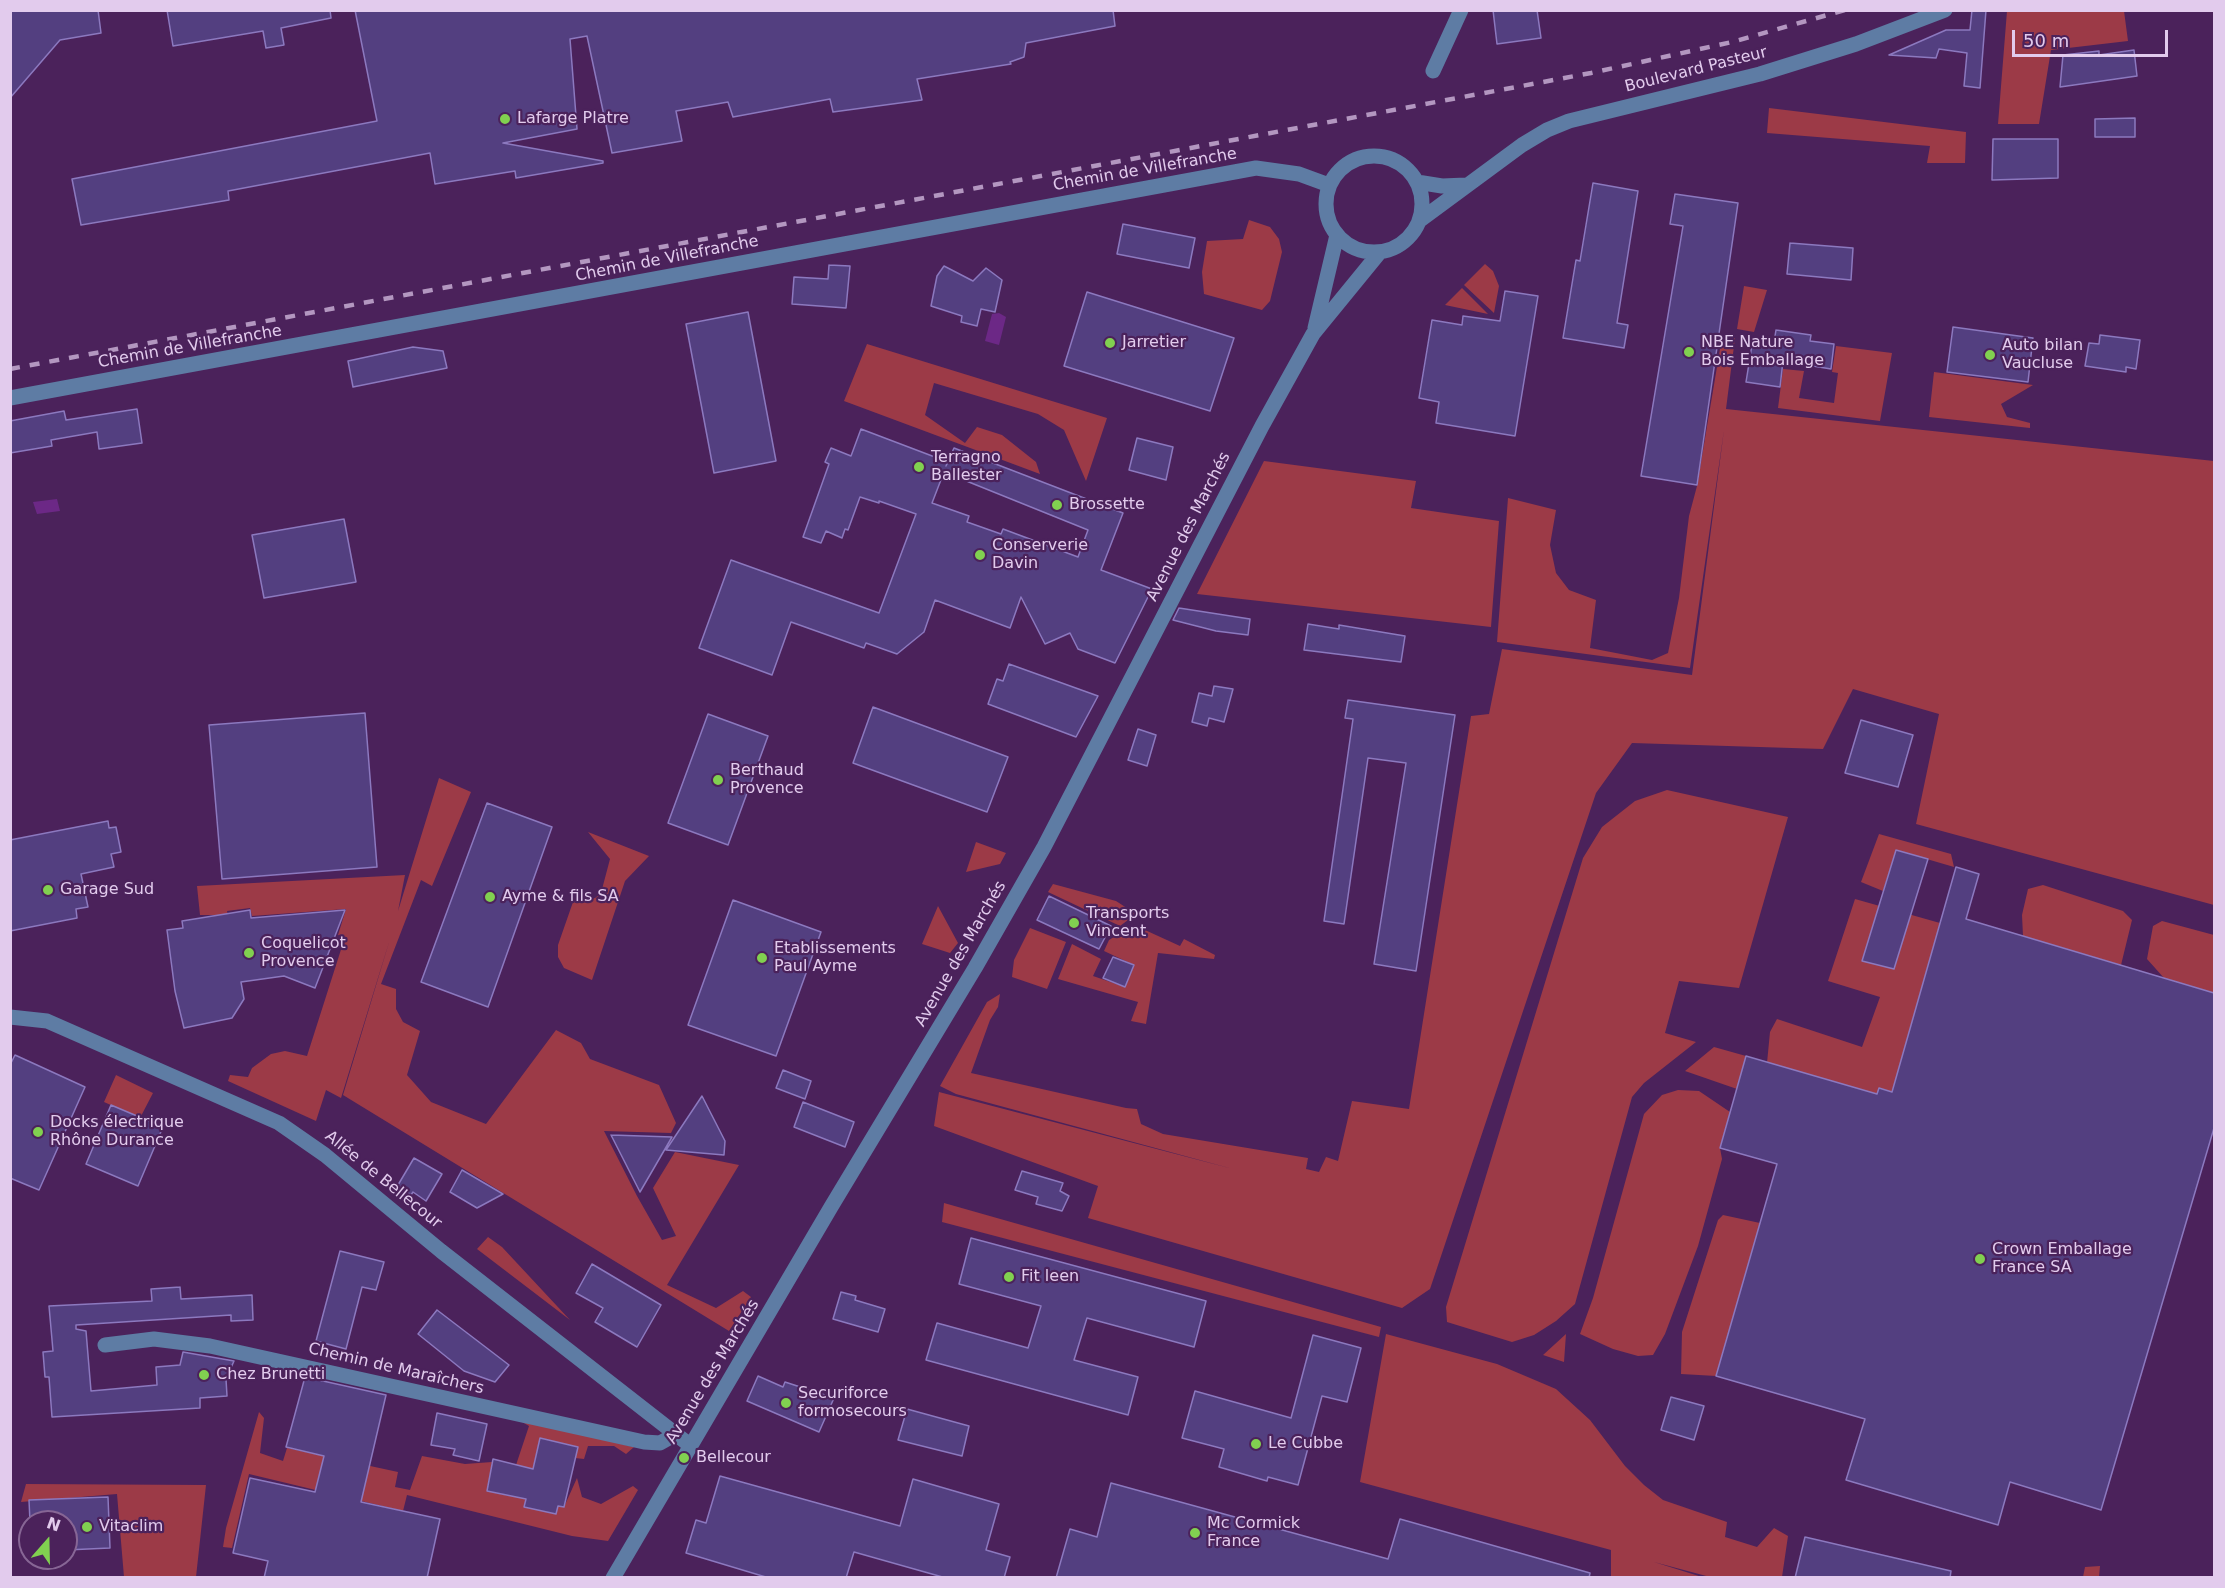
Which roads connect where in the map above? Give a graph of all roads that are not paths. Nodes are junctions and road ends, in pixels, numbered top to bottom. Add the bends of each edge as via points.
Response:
1 (1461, 10) edge
2 (1945, 10) edge
3 (1433, 71) dead end
4 (1417, 182) junction
5 (1329, 185) junction
6 (1466, 185) junction
7 (1419, 221) junction
8 (1337, 235) junction
9 (1380, 252) junction
10 (1313, 334) junction
11 (10, 398) edge
12 (10, 1017) edge
13 (105, 1345) dead end
14 (676, 1434) junction
15 (691, 1446) junction
16 (613, 1578) edge

1 - 3 street
2 - 6 street, Boulevard Pasteur via 1856,44 1760,74 1569,121 1522,145
4 - 5 street via 1398,162 1372,156 1346,164
4 - 6 street
4 - 7 street via 1422,201
5 - 8 street via 1326,211
5 - 11 street, Chemin de Villefranche via 1299,174 1256,168
6 - 7 street, Boulevard Pasteur
7 - 9 street via 1404,242
8 - 9 street via 1364,251
8 - 10 street, Avenue des Marchés
9 - 10 street, Avenue des Marchés
10 - 15 street, Avenue des Marchés via 1257,434 1038,857
12 - 14 street, Allée de Bellecour via 47,1021 279,1123 345,1170 458,1264
13 - 14 street, Chemin de Maraîchers via 154,1339 210,1346 644,1443 660,1443
14 - 15 street, Allée de Bellecour
15 - 16 street, Avenue des Marchés

